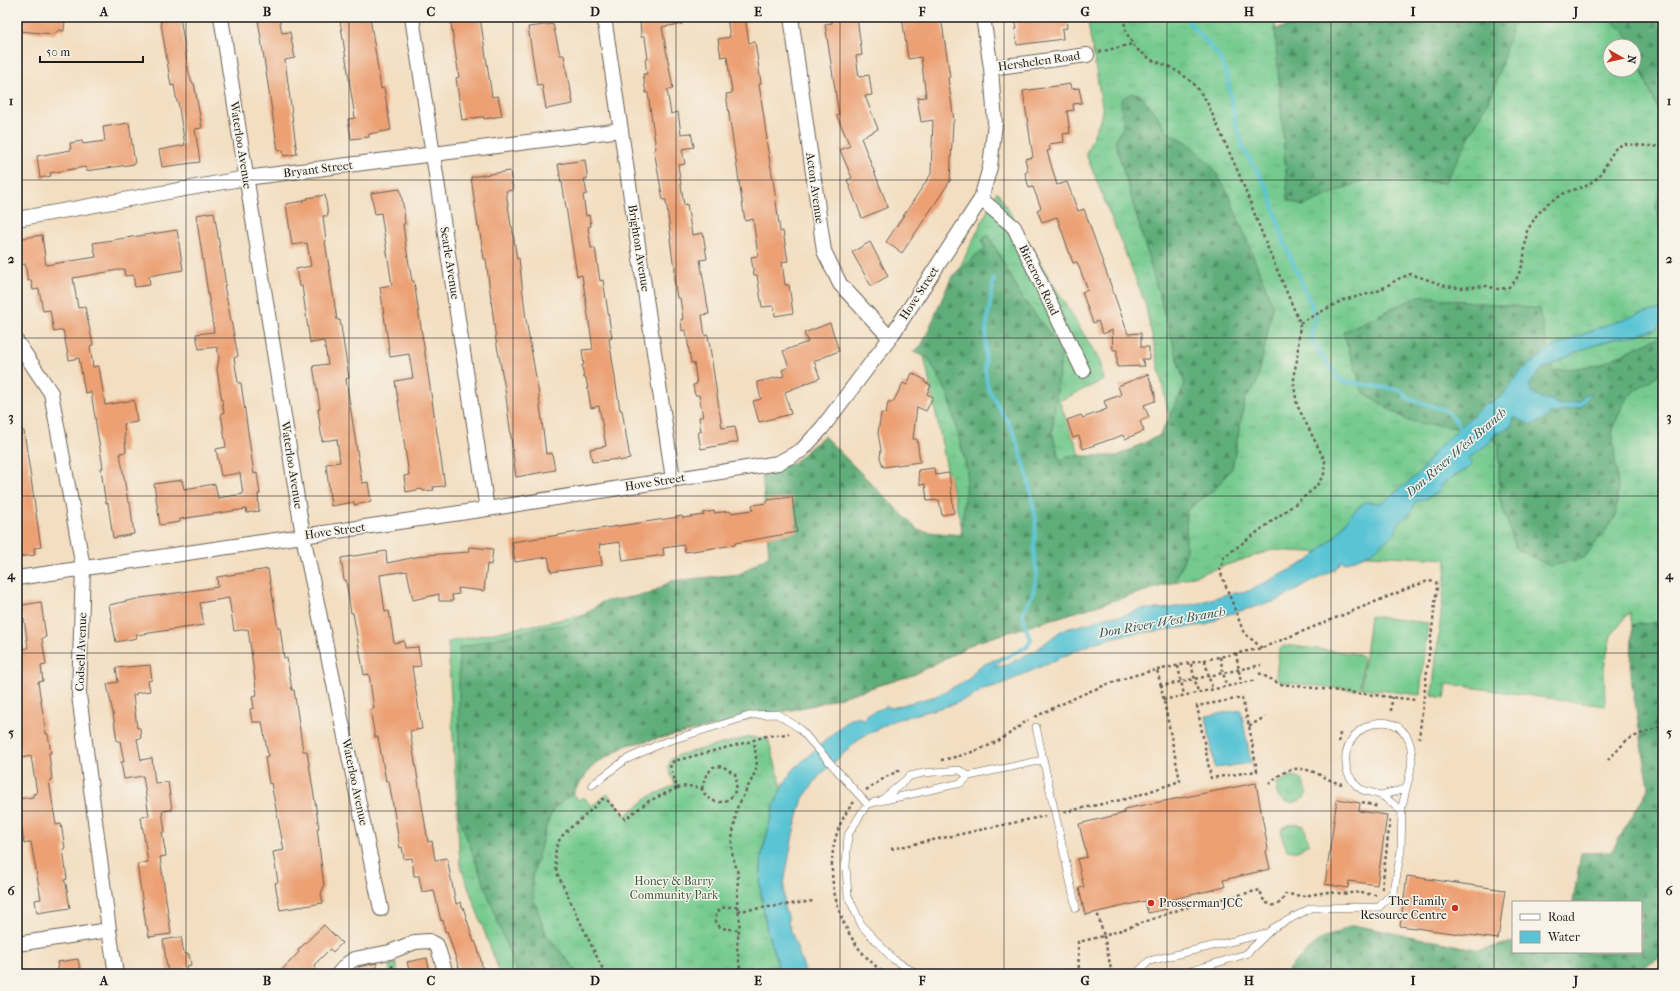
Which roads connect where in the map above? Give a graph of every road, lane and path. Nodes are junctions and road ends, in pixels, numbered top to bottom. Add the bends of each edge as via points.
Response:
1 (221, 17) edge
2 (412, 17) edge
3 (604, 17) edge
4 (791, 17) edge
5 (983, 17) edge
6 (1123, 17) edge
7 (1133, 44) junction
8 (1087, 55) joint
9 (991, 68) junction
10 (621, 130) junction
11 (1663, 146) edge
12 (433, 155) junction
13 (246, 178) junction
14 (981, 200) junction
15 (17, 219) edge
16 (1300, 323) junction
17 (890, 338) junction
18 (17, 342) edge
19 (1083, 371) dead end
20 (673, 479) junction
21 (487, 509) junction
22 (303, 536) junction
23 (83, 567) junction
24 (17, 578) edge
25 (1262, 648) junction
26 (1236, 653) junction
27 (1220, 657) junction
28 (1205, 661) junction
29 (1191, 664) junction
30 (1261, 665) dead end
31 (1178, 666) junction
32 (1239, 669) junction
33 (1157, 670) dead end
34 (1224, 673) junction
35 (1259, 673) dead end
36 (1209, 676) junction
37 (1195, 679) junction
38 (1257, 680) dead end
39 (1181, 682) junction
40 (1241, 683) junction
41 (1226, 686) junction
42 (1212, 690) junction
43 (1198, 692) junction
44 (1184, 695) junction
45 (1392, 697) junction
46 (1163, 700) junction
47 (1416, 700) dead end
48 (1391, 711) dead end
49 (1265, 717) dead end
50 (1663, 725) edge
51 (1249, 726) junction
52 (1036, 727) dead end
53 (790, 731) dead end
54 (754, 740) junction
55 (1419, 740) dead end
56 (1043, 760) junction
57 (1608, 760) dead end
58 (969, 776) junction
59 (1269, 784) dead end
60 (1344, 784) dead end
61 (592, 785) dead end
62 (677, 788) junction
63 (702, 789) junction
64 (1406, 789) junction
65 (1381, 795) junction
66 (1358, 799) dead end
67 (880, 801) junction
68 (867, 804) junction
69 (1383, 808) dead end
70 (1402, 812) junction
71 (1056, 814) junction
72 (1390, 815) dead end
73 (892, 849) dead end
74 (814, 901) dead end
75 (737, 906) junction
76 (1076, 908) dead end
77 (382, 909) dead end
78 (738, 911) junction
79 (1097, 912) dead end
80 (109, 930) junction
81 (739, 930) junction
82 (1267, 933) junction
83 (1104, 936) junction
84 (17, 944) edge
85 (740, 968) junction
86 (1079, 970) junction
87 (116, 974) edge
88 (338, 974) edge
89 (446, 974) edge
90 (605, 974) edge
91 (734, 974) edge
92 (742, 974) edge
93 (917, 974) edge
94 (1015, 974) edge
95 (1079, 974) edge
96 (1112, 974) edge
97 (1136, 974) edge
98 (1181, 974) edge

1 - 13 street, Waterloo Avenue
2 - 12 street, Searle Avenue
3 - 10 street, Brighton Avenue
4 - 17 street, Acton Avenue via 824,250 840,284
5 - 9 street, Hove Street
6 - 7 path via 1127,34
7 - 8 path
7 - 16 path via 1152,60 1183,75 1194,84 1206,100
8 - 9 street, Hershelen Road
9 - 14 street, Hove Street via 995,123 990,167
10 - 12 street, Bryant Street
10 - 20 street, Brighton Avenue
11 - 16 path via 1623,144 1615,149 1599,177 1586,186 1566,192 1548,203 1527,231 1523,264 1516,280 1508,288 1459,288 1411,274 1376,292 1344,300
12 - 13 street, Bryant Street
12 - 21 street, Searle Avenue
13 - 15 street, Bryant Street
13 - 22 street, Waterloo Avenue
14 - 17 street, Hove Street
14 - 19 street, Bitteroot Road via 1014,227
16 - 25 path via 1294,373 1297,405 1325,461 1324,474 1316,487 1224,557 1220,571 1244,633
17 - 20 street, Hove Street via 822,428 802,450 778,463
18 - 23 street, Codsell Avenue via 51,393
20 - 21 street, Hove Street
21 - 22 street, Hove Street
22 - 23 street, Hove Street
22 - 77 street, Waterloo Avenue
23 - 24 street, Hove Street
23 - 80 street, Codsell Avenue via 79,695
25 - 26 path
25 - 55 path via 1414,586 1428,581 1436,582
26 - 27 path
26 - 32 path
27 - 28 path
27 - 34 path
28 - 29 path
28 - 36 path
29 - 31 path
29 - 37 path
30 - 32 path
31 - 33 path
31 - 39 path
32 - 34 path
32 - 40 path
34 - 36 path
34 - 41 path
35 - 45 path via 1280,684
36 - 37 path
36 - 42 path
37 - 39 path
37 - 43 path
38 - 40 path
39 - 44 path
39 - 46 path via 1161,686
40 - 41 path
41 - 42 path
42 - 43 path
43 - 44 path
44 - 46 path
45 - 47 path
45 - 48 path
46 - 71 path via 1180,781 1130,798
49 - 51 path
50 - 57 path via 1628,739
51 - 51 path via 1257,771 1211,778 1196,706 1242,698
52 - 56 lane
53 - 54 path via 787,734
54 - 62 path via 674,761 670,765
54 - 75 path via 757,766 754,777 737,808 733,827 732,853 738,874
56 - 58 lane
56 - 71 lane
58 - 67 lane via 961,783
58 - 67 lane via 959,770 910,776
59 - 60 path via 1292,768 1315,772
61 - 68 lane, bridge via 625,760 662,743 752,715 776,714 799,728
62 - 63 path via 687,785
62 - 90 path via 649,801 624,819 607,800 602,800 564,832 557,844 554,858 557,873
63 - 63 path via 712,801 732,798 737,780 735,774 722,766 713,767 705,777
64 - 65 lane
64 - 65 lane via 1412,767 1410,744 1406,735 1398,727 1387,723 1375,723 1354,735 1345,756 1346,768 1359,788
64 - 70 lane
65 - 70 lane
66 - 69 path
67 - 68 lane
68 - 93 lane via 848,835 848,896 862,926 894,959
70 - 82 lane via 1401,850 1394,891 1380,907 1311,908
71 - 73 path
71 - 76 lane
72 - 83 path via 1382,892 1376,895 1353,892 1327,892 1304,896 1285,894 1284,900 1278,905 1272,905 1264,900 1260,890 1184,908
74 - 78 path
75 - 78 path
75 - 81 path via 721,908 716,914 716,923 721,928
78 - 81 path
79 - 83 path
80 - 84 street
80 - 87 street, Codsell Avenue
81 - 85 path via 737,947
82 - 97 lane via 1149,961
82 - 98 lane via 1246,954
83 - 86 path via 1078,942
83 - 96 path
85 - 91 path
85 - 92 path
86 - 94 path
86 - 95 path
88 - 89 street via 354,959 390,952 415,942 429,941 437,945

